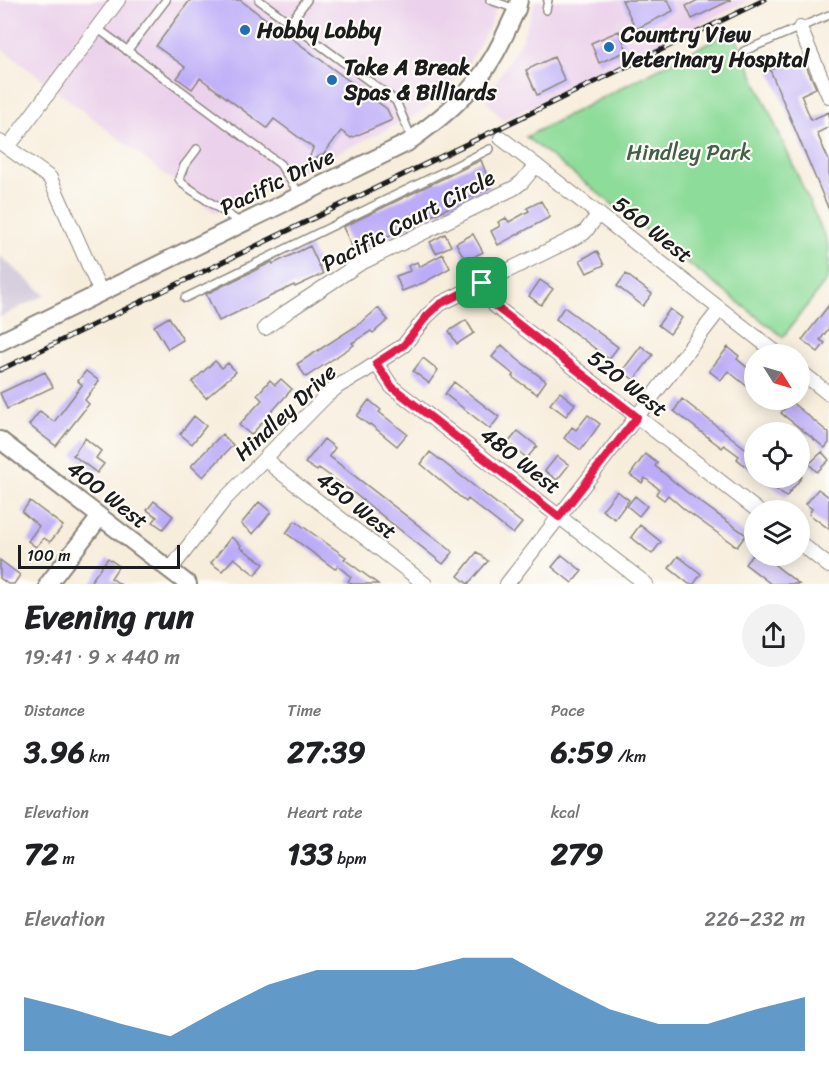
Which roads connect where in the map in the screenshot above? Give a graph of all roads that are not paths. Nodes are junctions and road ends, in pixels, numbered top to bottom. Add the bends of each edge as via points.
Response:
1 (118, 0) edge
2 (166, 0) edge
3 (259, 0) edge
4 (308, 0) edge
5 (490, 0) edge
6 (548, 0) edge
7 (518, 4) edge
8 (546, 10) dead end
9 (829, 15) edge
10 (290, 23) junction
11 (97, 28) junction
12 (800, 28) junction
13 (127, 51) junction
14 (744, 51) dead end
15 (829, 96) edge
16 (501, 138) dead end
17 (412, 139) junction
18 (4, 144) edge
19 (197, 148) dead end
20 (490, 149) dead end
21 (536, 165) junction
22 (300, 195) junction
23 (599, 214) junction
24 (241, 224) junction
25 (482, 283) junction
26 (101, 293) junction
27 (185, 298) dead end
28 (720, 309) junction
29 (266, 328) dead end
30 (0, 342) edge
31 (765, 344) edge
32 (376, 363) junction
33 (810, 377) edge
34 (827, 387) edge
35 (637, 417) junction
36 (0, 440) edge
37 (266, 458) junction
38 (744, 500) edge
39 (100, 517) junction
40 (559, 517) junction
41 (810, 551) edge
42 (829, 566) edge
43 (170, 570) junction
44 (48, 584) edge
45 (188, 584) edge
46 (425, 584) edge
47 (507, 584) edge
48 (646, 584) edge

1 - 11 street
2 - 13 lane
3 - 10 lane
4 - 10 lane
5 - 7 lane
6 - 8 lane
7 - 17 street, Pacific Drive via 481,76 464,97
9 - 12 lane
10 - 17 lane via 396,100
11 - 13 lane
11 - 18 street
12 - 14 lane
12 - 15 street
13 - 22 lane via 280,164
16 - 21 street, 560 West
17 - 22 street, Pacific Drive
18 - 26 street via 50,178
19 - 24 lane via 178,179
20 - 27 lane
21 - 23 street, 560 West
21 - 29 street, Pacific Court Circle via 514,188 359,264
22 - 24 street, Pacific Drive
23 - 25 street, Hindley Drive via 585,233
23 - 28 street, 560 West
24 - 26 street, Pacific Drive
25 - 32 street, Hindley Drive via 440,304 404,345
25 - 35 street, 520 West via 495,306
26 - 30 street, Pacific Drive
28 - 31 street, 560 West
28 - 35 street
32 - 37 street, Hindley Drive via 338,386
32 - 40 street, 480 West via 392,387
33 - 34 street
35 - 38 street, 520 West
35 - 40 street
36 - 39 street, 400 West
37 - 43 street, Hindley Drive via 225,499
37 - 46 street, 450 West
39 - 43 street, 400 West
39 - 44 street
40 - 47 street
40 - 48 street, 480 West
41 - 42 street
43 - 45 street, 400 West

